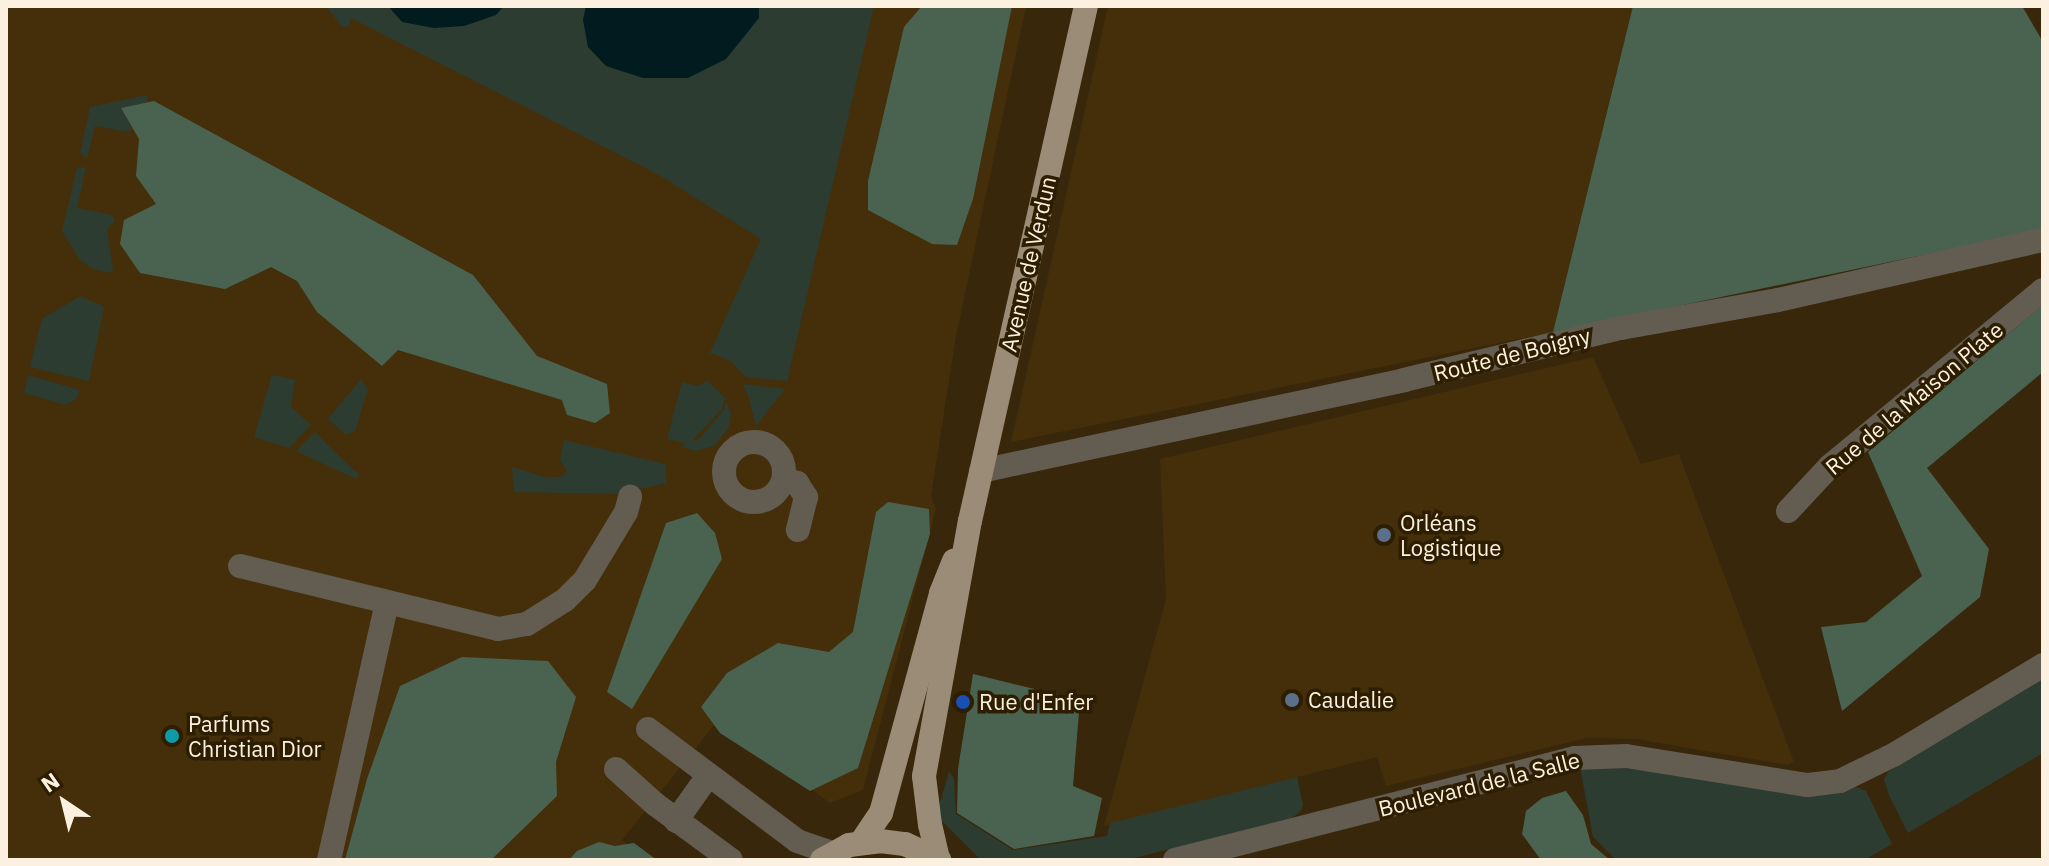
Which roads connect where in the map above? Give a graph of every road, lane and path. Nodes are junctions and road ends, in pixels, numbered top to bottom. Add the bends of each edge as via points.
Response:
1 (1086, 6) edge
2 (2043, 240) edge
3 (2043, 290) edge
4 (981, 471) junction
5 (784, 479) dead end
6 (630, 497) dead end
7 (1788, 511) dead end
8 (970, 521) junction
9 (798, 530) dead end
10 (240, 566) dead end
11 (387, 603) junction
12 (2043, 665) edge
13 (648, 729) dead end
14 (616, 769) dead end
15 (708, 776) junction
16 (676, 821) junction
17 (862, 841) junction
18 (826, 856) edge
19 (329, 860) edge
20 (731, 860) edge
21 (939, 860) edge
22 (1175, 860) edge

1 - 4 main road, Avenue de Verdun
2 - 4 street, Route de Boigny
3 - 7 street, Rue de la Maison Plate via 1830,466
4 - 8 main road, Avenue de Verdun
5 - 9 street via 797,483 806,497
6 - 11 street via 585,580 527,624 498,629
8 - 17 main road, Avenue de Verdun via 941,593 881,813
8 - 21 main road, Avenue de Verdun via 924,776
10 - 11 street
11 - 19 street
12 - 22 street, Boulevard de la Salle via 1886,760 1840,781 1808,785 1626,756 1575,758
13 - 15 street
14 - 16 street
15 - 16 street
15 - 18 street
16 - 20 street
17 - 18 main road
17 - 21 main road via 905,844

